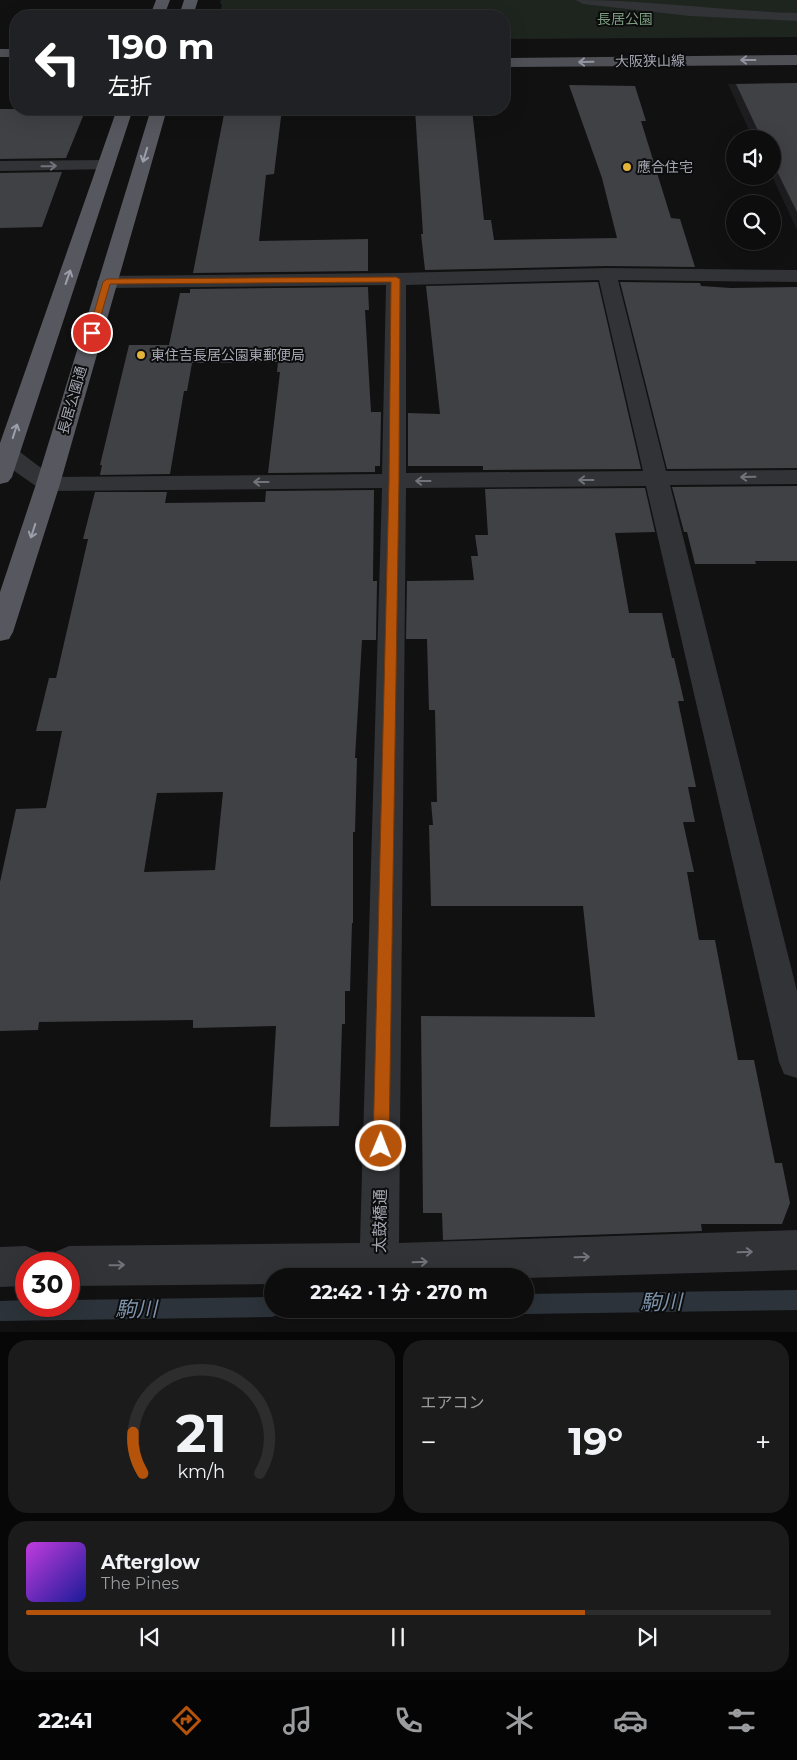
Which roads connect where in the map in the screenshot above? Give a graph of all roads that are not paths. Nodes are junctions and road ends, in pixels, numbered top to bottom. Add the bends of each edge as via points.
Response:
1 (583, 0) edge
2 (797, 17) edge
3 (797, 48) edge
4 (510, 50) edge
5 (797, 60) edge
6 (510, 63) edge
7 (123, 115) edge
8 (156, 115) edge
9 (106, 165) junction
10 (0, 166) edge
11 (607, 274) junction
12 (797, 276) edge
13 (396, 279) junction
14 (107, 282) junction
15 (4, 454) edge
16 (0, 477) edge
17 (797, 477) edge
18 (658, 479) junction
19 (394, 481) junction
20 (48, 484) junction
21 (0, 632) edge
22 (797, 1062) edge
23 (797, 1250) edge
24 (379, 1263) junction
25 (0, 1266) edge
26 (15, 1266) edge
27 (80, 1266) edge

1 - 2 street via 671,11
3 - 4 main road, 大阪狭山線
5 -> 6 main road, 大阪狭山線
7 - 9 highway
8 -> 14 highway, 長居公園通
10 -> 9 street
15 -> 9 highway
11 - 12 street
11 - 13 street
11 - 18 street
13 - 14 street
13 - 19 street, 太鼓橋通
14 - 20 highway, 長居公園通
15 - 16 highway
15 - 20 street
17 -> 18 street
18 -> 19 street
18 - 22 street
19 -> 20 street
19 - 24 street, 太鼓橋通
20 -> 21 highway, 長居公園通
24 -> 23 street
27 -> 24 street
25 - 26 street

